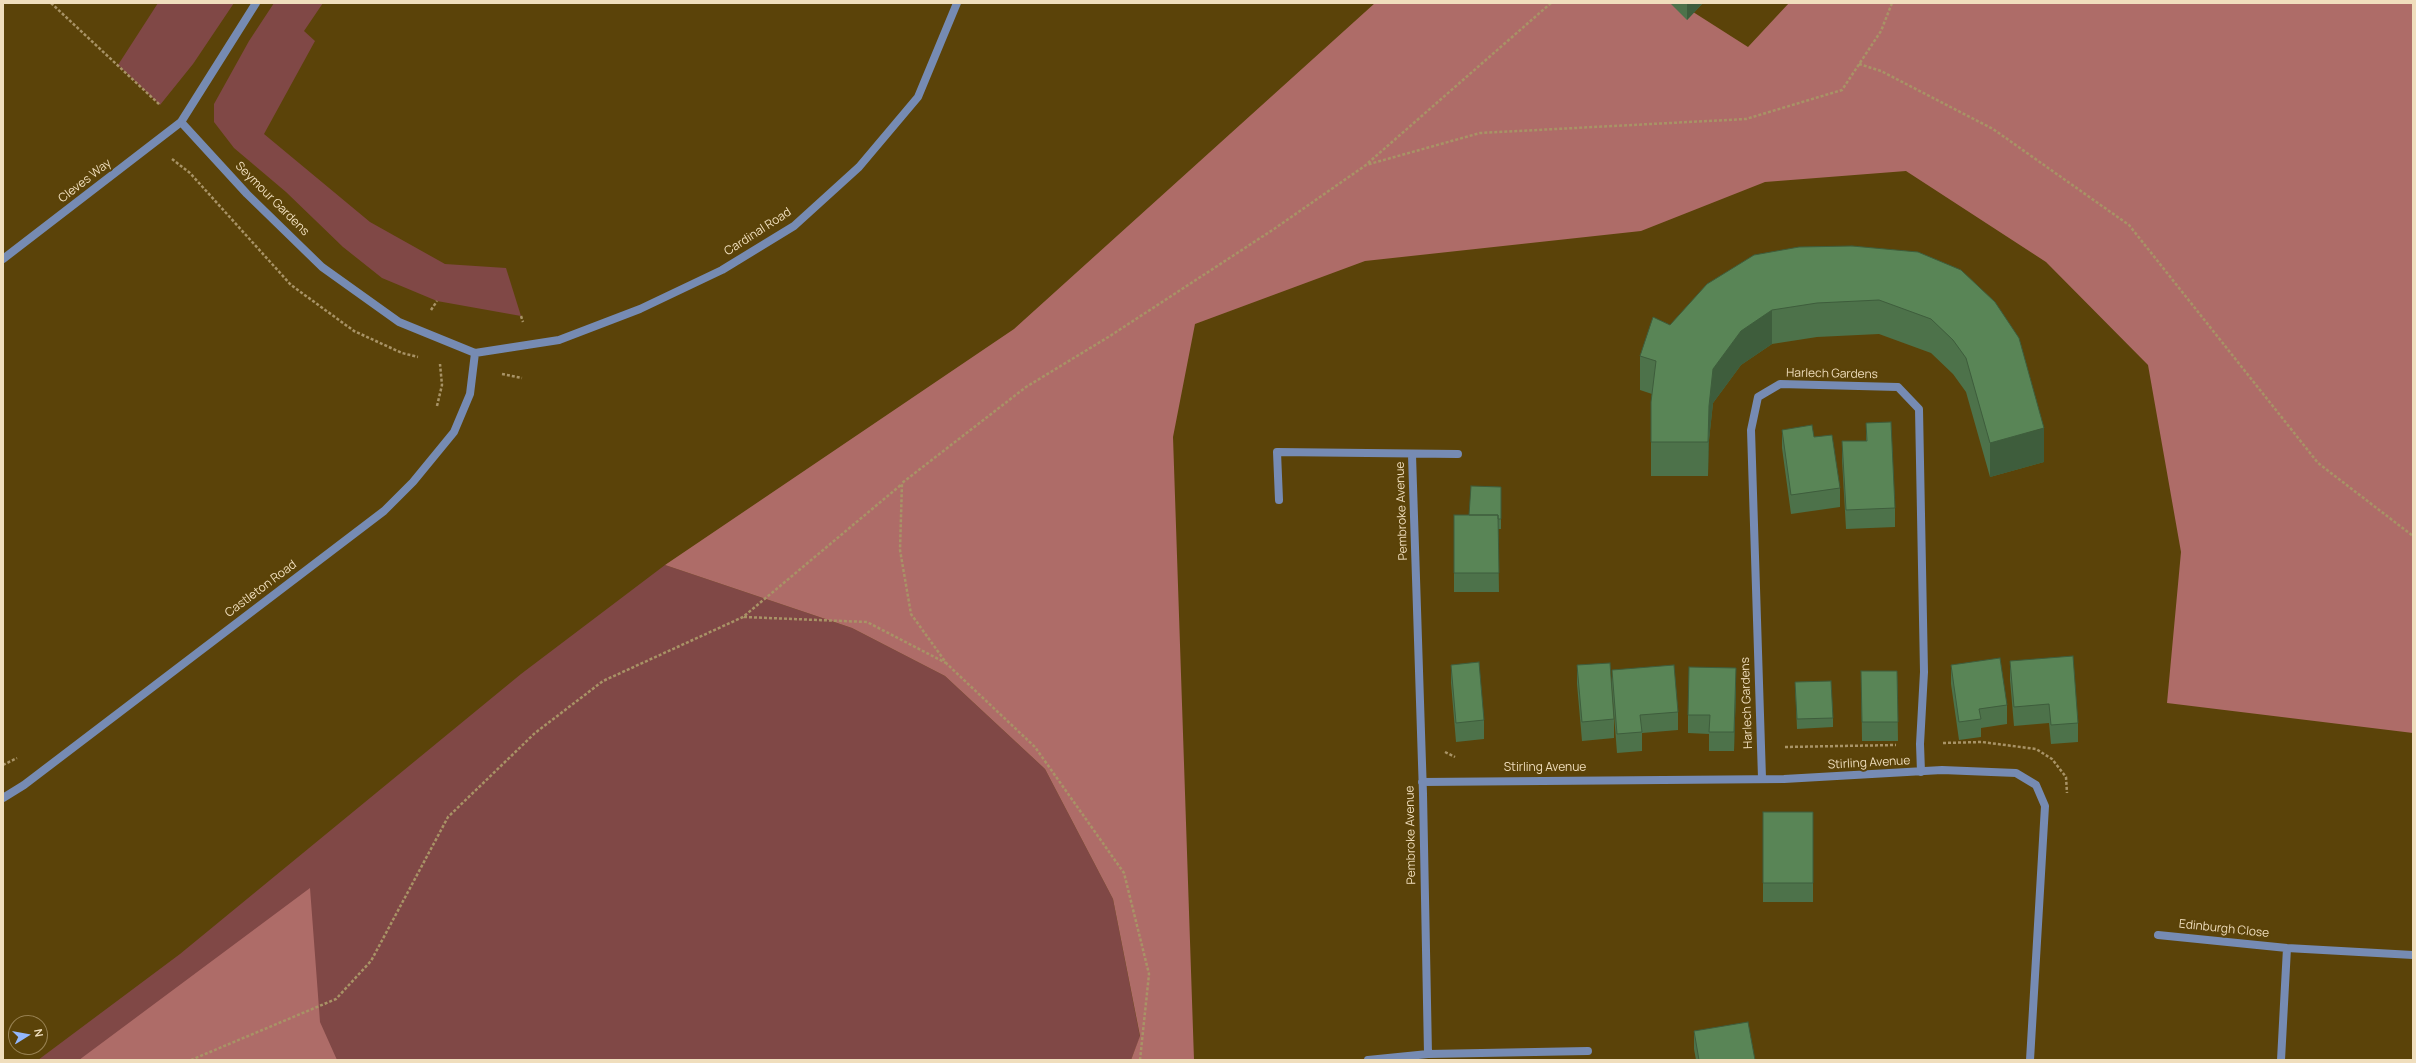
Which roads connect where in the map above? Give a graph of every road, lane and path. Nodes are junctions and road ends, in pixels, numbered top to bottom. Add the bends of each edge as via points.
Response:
1 (51, 3) edge
2 (256, 3) edge
3 (957, 3) edge
4 (1551, 3) edge
5 (1892, 3) edge
6 (1859, 64) junction
7 (160, 105) dead end
8 (181, 122) junction
9 (164, 162) dead end
10 (1366, 165) junction
11 (3, 259) edge
12 (475, 353) junction
13 (425, 359) dead end
14 (432, 361) dead end
15 (436, 410) dead end
16 (1458, 454) dead end
17 (1412, 455) junction
18 (902, 483) junction
19 (1279, 500) dead end
20 (2413, 536) edge
21 (743, 617) junction
22 (947, 664) junction
23 (19, 757) dead end
24 (3, 765) edge
25 (1921, 772) junction
26 (1762, 778) junction
27 (1422, 782) junction
28 (3, 798) edge
29 (2158, 935) dead end
30 (2287, 948) junction
31 (2413, 955) edge
32 (1588, 1051) dead end
33 (1428, 1054) junction
34 (191, 1060) edge
35 (1140, 1060) edge
36 (1368, 1060) edge
37 (2030, 1060) edge
38 (2281, 1060) edge

1 - 7 path
2 - 8 street
3 - 12 street, Cardinal Road via 918,97 859,167 794,226 722,270 640,309 559,340
4 - 10 path
5 - 6 path via 1881,31
6 - 10 path via 1842,90 1746,119 1480,133
6 - 20 path via 1881,70 1993,129 2129,225 2318,462
8 - 11 street, Cleves Way
8 - 12 street, Seymour Gardens via 248,194 322,267 399,322
9 - 13 path via 171,158 190,173 291,285 354,331 402,353
10 - 18 path via 1110,336 1026,387
12 - 28 street, Castleton Road via 470,394 454,432 413,482 384,511 24,785
14 - 15 path via 440,363 442,385
16 - 17 street, Pembroke Avenue
17 - 19 street, Pembroke Avenue via 1276,452
17 - 27 street, Pembroke Avenue
18 - 21 path
18 - 22 path via 900,550 911,614
21 - 22 path via 867,622
21 - 34 path via 603,681 535,733 448,818 371,961 336,999
22 - 35 path via 1035,747 1124,873 1150,974
23 - 24 path
25 - 26 street, Stirling Avenue
25 - 26 street, Harlech Gardens via 1924,672 1919,409 1898,387 1780,384 1758,397 1751,430
25 - 37 street, Stirling Avenue via 2016,773 2036,785 2045,806
26 - 27 street, Stirling Avenue
27 - 33 street, Pembroke Avenue
29 - 30 street, Edinburgh Close
30 - 31 street, Edinburgh Close
30 - 38 street
32 - 33 street
33 - 36 street

